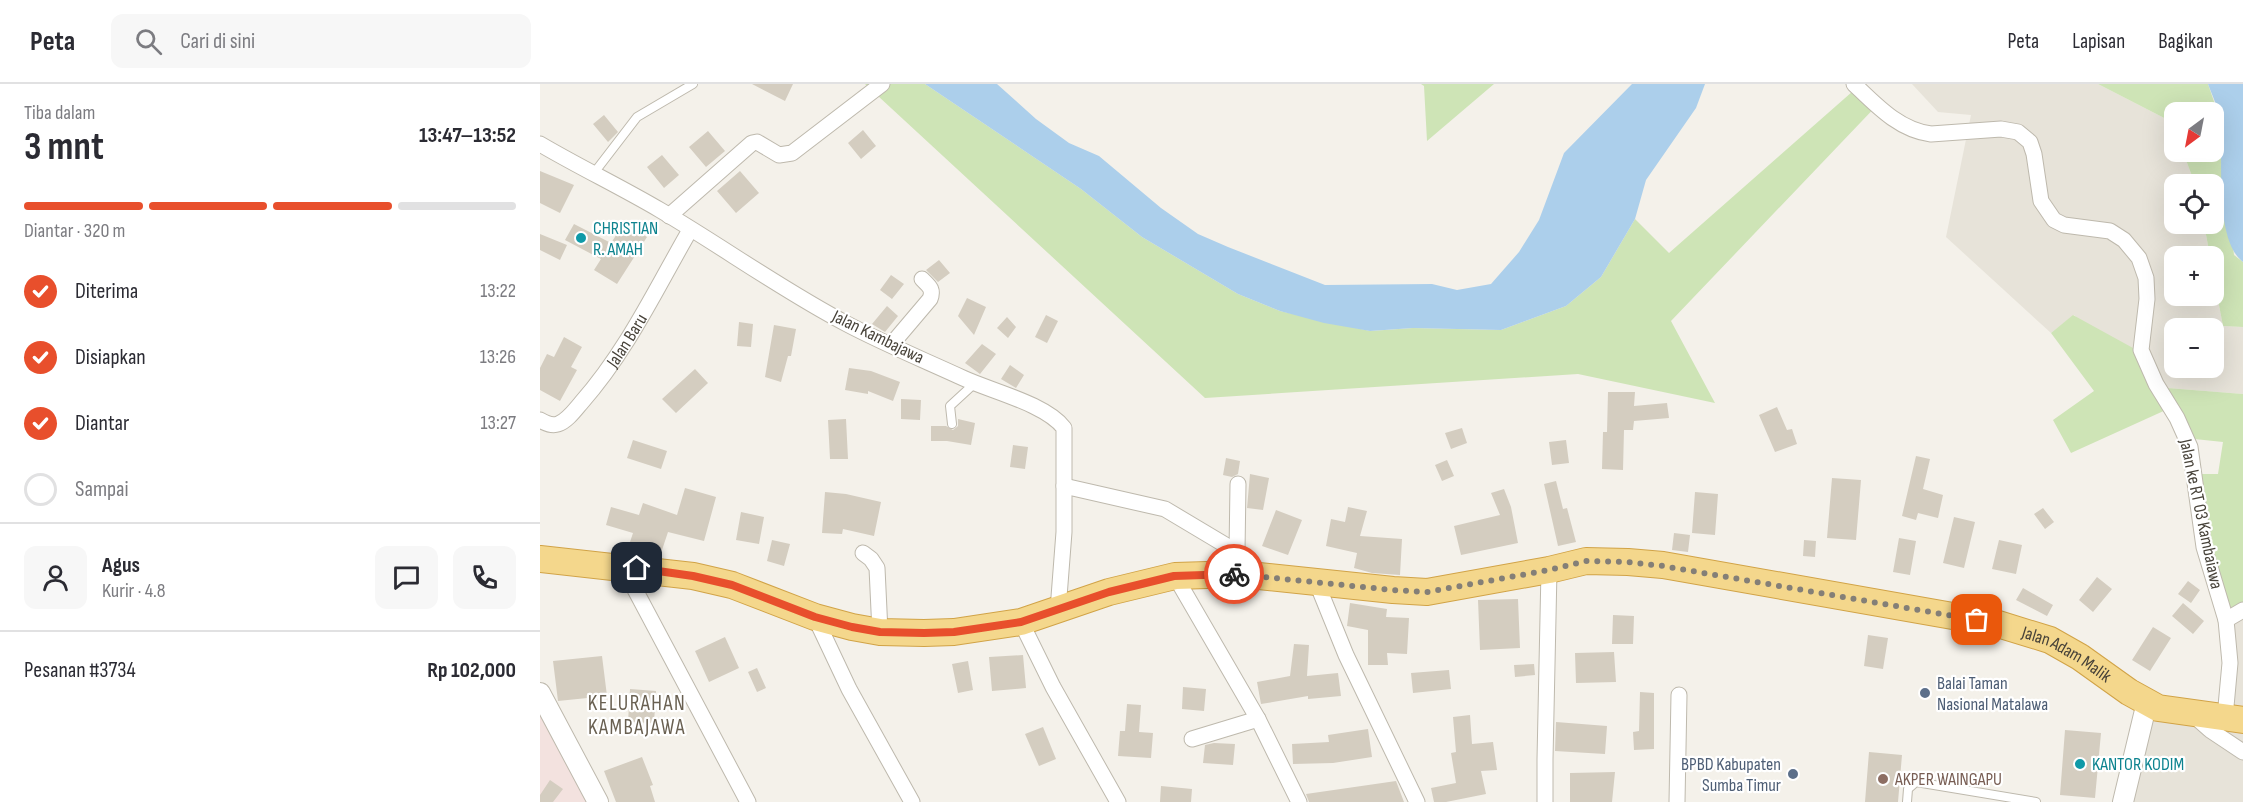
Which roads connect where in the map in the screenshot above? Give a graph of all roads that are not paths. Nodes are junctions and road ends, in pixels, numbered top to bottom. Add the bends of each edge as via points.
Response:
1 (693, 84) edge
2 (882, 84) edge
3 (1854, 84) edge
4 (540, 144) edge
5 (594, 173) junction
6 (669, 216) junction
7 (690, 230) junction
8 (922, 279) dead end
9 (891, 345) junction
10 (975, 383) junction
11 (540, 420) edge
12 (952, 424) dead end
13 (1238, 484) dead end
14 (1064, 486) junction
15 (862, 553) dead end
16 (540, 559) edge
17 (1238, 563) junction
18 (623, 567) junction
19 (1549, 570) junction
20 (1174, 576) junction
21 (1316, 581) junction
22 (1058, 610) junction
23 (2243, 610) edge
24 (815, 617) junction
25 (2226, 620) junction
26 (1021, 622) junction
27 (880, 632) junction
28 (540, 693) edge
29 (1679, 695) dead end
30 (2146, 702) junction
31 (2191, 713) junction
32 (2234, 718) edge
33 (1258, 719) junction
34 (1192, 739) dead end
35 (2243, 752) edge
36 (598, 802) edge
37 (748, 802) edge
38 (912, 802) edge
39 (1118, 802) edge
40 (1299, 802) edge
41 (1417, 802) edge
42 (1545, 802) edge
43 (1677, 802) edge
44 (1907, 802) edge
45 (2036, 802) edge
46 (2123, 802) edge

1 - 5 lane via 637,117
2 - 6 street via 792,153 779,155 752,143
3 - 25 street, Jalan ke RT 03 Kambaiawa via 1889,116 1920,133 2001,129 2018,132 2030,142 2041,201 2054,220 2110,231 2139,258 2146,278 2147,299 2141,350 2190,447 2204,548
4 - 5 street, Jalan Kambajawa
5 - 6 street, Jalan Kambajawa
6 - 7 street, Jalan Kambajawa
7 - 9 street, Jalan Kambajawa via 837,318
7 - 11 street, Jalan Baru via 640,320 593,389 560,424
8 - 9 street via 933,293
9 - 10 street, Jalan Kambajawa
10 - 12 lane via 950,406
10 - 14 street, Jalan Kambajawa via 1019,400 1059,422 1064,428
13 - 17 street
14 - 17 street via 1165,509
14 - 22 street, Jalan Kambajawa
15 - 27 street via 878,568
16 - 18 highway, Jalan Adam Malik
17 - 20 highway, Jalan Adam Malik
17 - 21 highway, Jalan Adam Malik
18 - 24 highway, Jalan Adam Malik via 732,585
18 - 37 street
19 - 21 highway, Jalan Adam Malik via 1427,592
19 - 30 highway, Jalan Adam Malik via 1586,561 1663,566 1998,624 2050,640
19 - 42 street
20 - 22 highway, Jalan Adam Malik via 1129,586
20 - 33 street
21 - 41 street via 1346,655
22 - 26 highway, Jalan Adam Malik
23 - 25 street
24 - 27 highway, Jalan Adam Malik
24 - 38 street via 849,689
25 - 32 street, Jalan ke RT 03 Kambaiawa
26 - 27 highway, Jalan Adam Malik via 954,632
26 - 39 street
28 - 36 street
29 - 43 street
30 - 31 highway, Jalan Adam Malik
30 - 46 street
31 - 32 highway, Jalan Adam Malik
31 - 35 street
33 - 34 street
33 - 40 street
44 - 45 lane via 1908,789 1916,782

